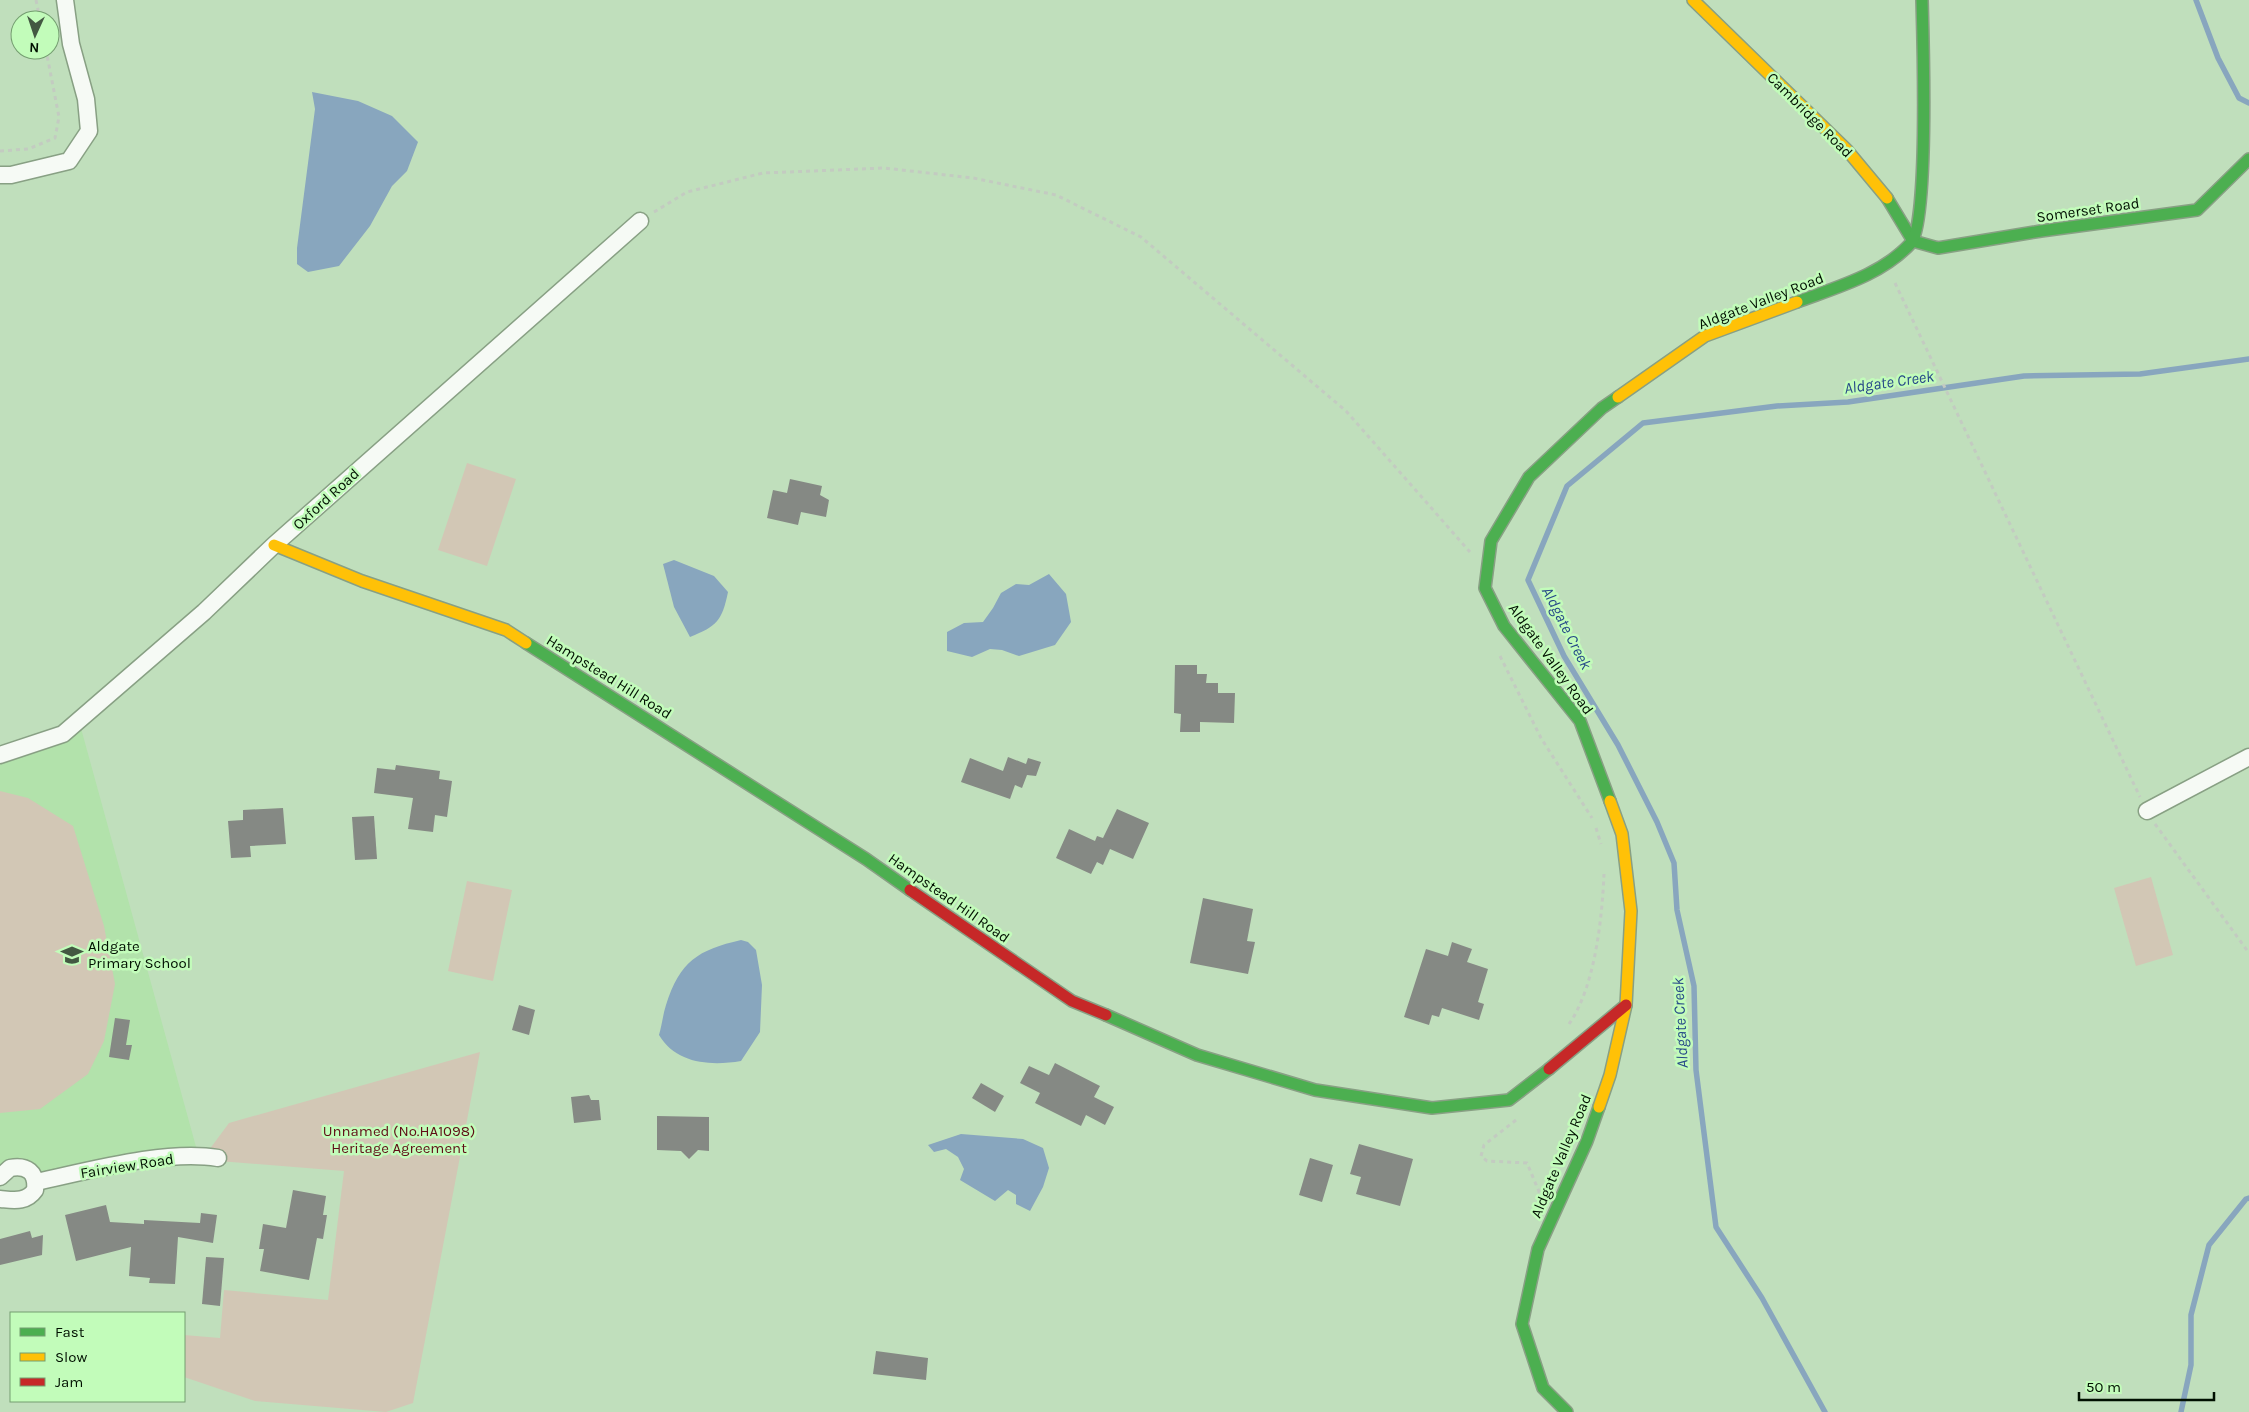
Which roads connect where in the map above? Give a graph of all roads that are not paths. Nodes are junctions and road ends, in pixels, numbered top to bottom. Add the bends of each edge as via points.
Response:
1 (64, 0) edge
2 (1693, 0) edge
3 (1922, 0) edge
4 (2249, 160) edge
5 (0, 175) edge
6 (640, 221) road end
7 (1913, 241) junction
8 (274, 545) junction
9 (0, 755) edge
10 (2249, 758) edge
11 (2146, 811) road end
12 (1626, 1005) junction
13 (218, 1158) dead end
14 (0, 1177) edge
15 (36, 1182) junction
16 (0, 1199) edge
17 (1567, 1412) edge

1 - 5 street via 71,44 86,99 89,131 68,161
2 - 7 street, Cambridge Road via 1847,150 1887,198
3 - 7 street via 1925,76 1922,163 1919,212
4 - 7 street, Somerset Road via 2197,210 1938,248
6 - 8 street, Oxford Road
7 - 12 street, Aldgate Valley Road via 1886,265 1845,284 1705,336 1602,408 1529,477 1491,541 1485,588 1504,626 1580,721 1622,834 1631,911
8 - 9 street, Oxford Road via 204,612 64,734
8 - 12 street, Hampstead Hill Road via 362,582 506,630 866,859 1072,1001 1197,1054 1315,1090 1432,1108 1509,1100
10 - 11 street
12 - 17 street, Aldgate Valley Road via 1610,1075 1587,1141 1538,1249 1522,1324 1543,1388
13 - 15 street, Fairview Road via 198,1154 128,1163
14 - 15 street via 10,1168 26,1167
15 - 16 street via 35,1190 25,1198

